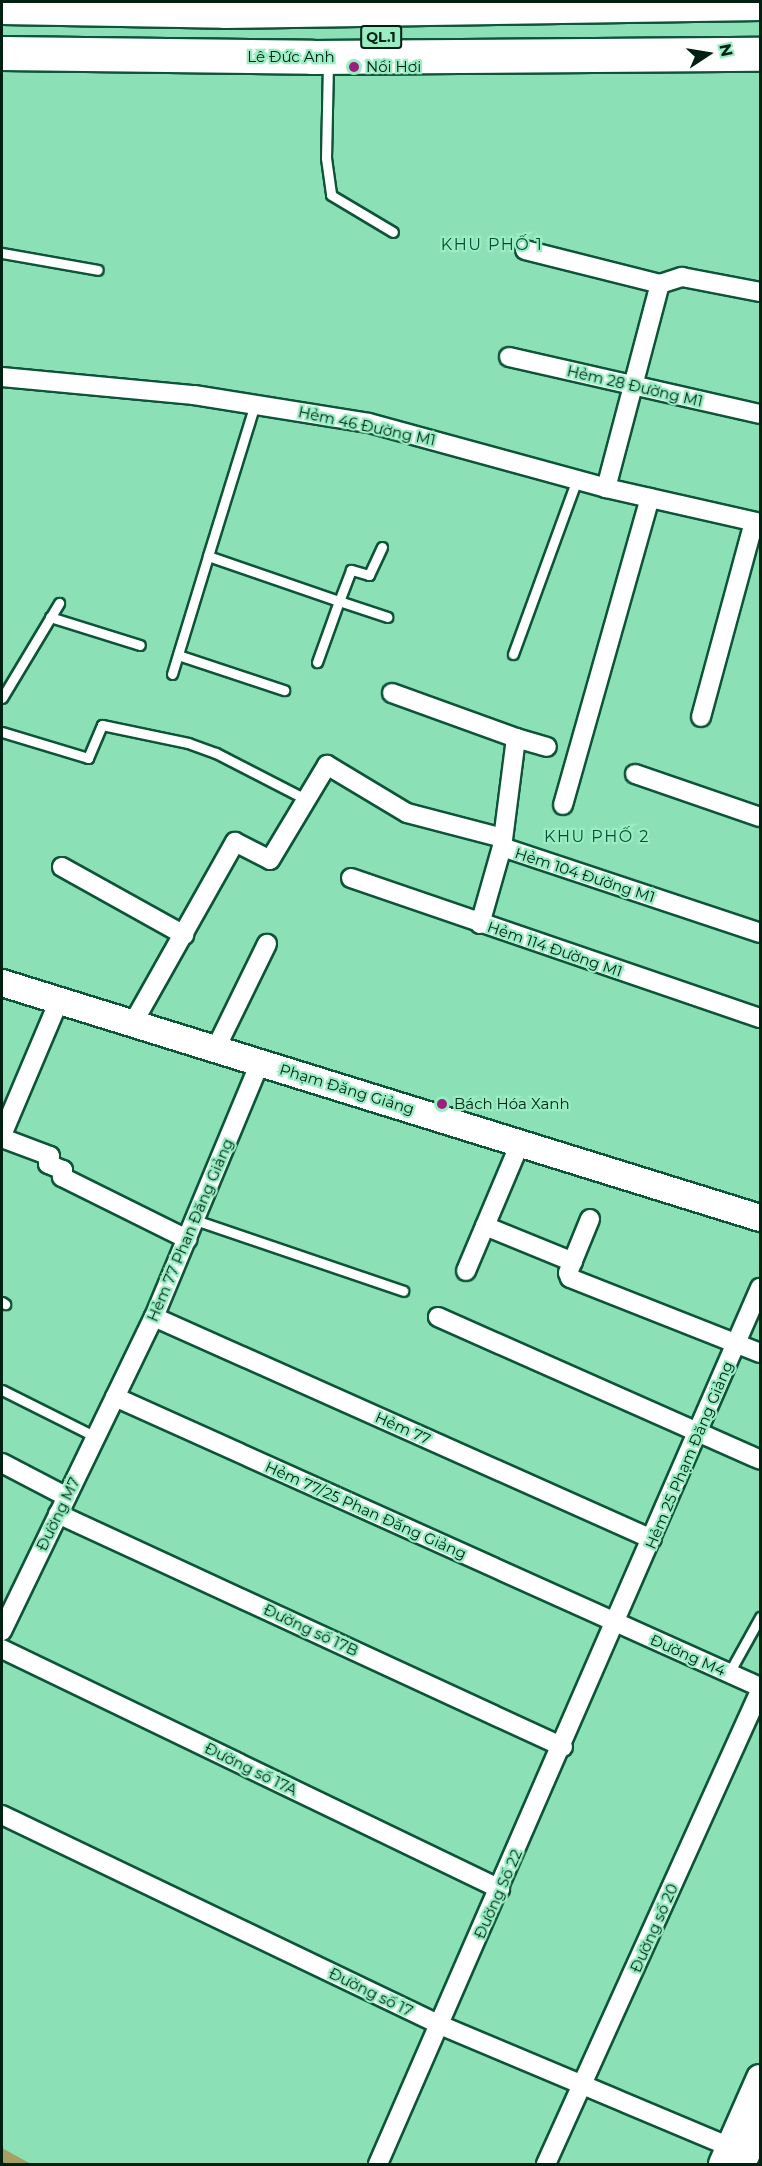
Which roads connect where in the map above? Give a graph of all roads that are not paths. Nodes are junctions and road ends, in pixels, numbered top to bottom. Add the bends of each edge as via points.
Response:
1 (760, 3) edge
2 (2, 7) edge
3 (2, 36) edge
4 (760, 39) edge
5 (2, 53) edge
6 (760, 54) edge
7 (328, 57) junction
8 (393, 232) dead end
9 (525, 250) dead end
10 (2, 253) edge
11 (98, 270) dead end
12 (660, 284) junction
13 (760, 292) edge
14 (509, 357) dead end
15 (2, 377) edge
16 (633, 386) junction
17 (255, 404) junction
18 (760, 414) edge
19 (577, 479) junction
20 (606, 488) junction
21 (650, 498) junction
22 (757, 522) edge
23 (382, 547) dead end
24 (208, 556) junction
25 (339, 601) junction
26 (58, 603) dead end
27 (50, 617) junction
28 (387, 618) dead end
29 (140, 645) dead end
30 (513, 654) dead end
31 (178, 655) junction
32 (317, 662) dead end
33 (172, 674) dead end
34 (284, 690) dead end
35 (392, 693) dead end
36 (2, 698) edge
37 (701, 717) dead end
38 (2, 732) edge
39 (516, 738) junction
40 (547, 747) dead end
41 (635, 774) dead end
42 (307, 800) junction
43 (563, 805) dead end
44 (760, 817) edge
45 (503, 843) junction
46 (62, 867) dead end
47 (351, 878) dead end
48 (480, 924) junction
49 (760, 933) edge
50 (184, 935) junction
51 (267, 944) dead end
52 (2, 983) edge
53 (59, 1001) junction
54 (760, 1018) edge
55 (133, 1023) junction
56 (216, 1048) junction
57 (260, 1062) junction
58 (2, 1136) edge
59 (520, 1143) junction
60 (760, 1218) edge
61 (590, 1219) dead end
62 (195, 1220) junction
63 (485, 1226) junction
64 (187, 1239) junction
65 (573, 1262) junction
66 (466, 1271) dead end
67 (760, 1288) edge
68 (403, 1291) dead end
69 (154, 1317) junction
70 (438, 1317) dead end
71 (737, 1344) junction
72 (760, 1353) edge
73 (2, 1390) edge
74 (115, 1397) junction
75 (699, 1431) junction
76 (96, 1437) junction
77 (760, 1460) edge
78 (2, 1462) edge
79 (67, 1497) junction
80 (58, 1514) junction
81 (652, 1539) junction
82 (760, 1617) edge
83 (616, 1622) junction
84 (2, 1631) edge
85 (2, 1649) edge
86 (729, 1673) junction
87 (760, 1689) edge
88 (563, 1747) junction
89 (2, 1815) edge
90 (500, 1889) junction
91 (440, 2025) junction
92 (760, 2078) edge
93 (583, 2085) junction
94 (760, 2125) edge
95 (735, 2157) edge
96 (378, 2164) edge
97 (546, 2164) edge

1 - 2 highway, QL.1 via 225,11
3 - 4 highway, Lê Đức Anh / QL.1
5 - 7 highway, Lê Đức Anh / QL.1
6 - 7 highway, Lê Đức Anh / QL.1
7 - 8 lane via 326,158 332,195
9 - 12 street
10 - 11 lane
12 - 13 street via 682,277
12 - 16 street
14 - 16 street, Hẻm 28 Đường M1
15 - 17 street, Hẻm 46 Đường M1
16 - 18 street, Hẻm 28 Đường M1
16 - 20 street
17 - 19 street, Hẻm 46 Đường M1 via 397,429
17 - 24 lane
19 - 20 street, Hẻm 46 Đường M1
19 - 30 lane
20 - 21 street, Hẻm 46 Đường M1
21 - 22 street, Hẻm 46 Đường M1
21 - 43 street
22 - 37 street
23 - 25 lane via 369,575 351,570
24 - 25 lane
24 - 31 lane
25 - 28 lane
25 - 32 lane
26 - 27 lane
27 - 29 lane
27 - 36 lane
31 - 33 lane
31 - 34 lane
35 - 39 street
38 - 42 lane via 88,758 102,725 188,743 216,753
39 - 40 street
39 - 45 street, Hẻm 104 Đường M1
41 - 44 street
42 - 45 street via 327,765 407,813
42 - 50 street via 270,860 235,842
45 - 48 street
45 - 49 street, Hẻm 104 Đường M1
46 - 50 street
47 - 48 street, Hẻm 114 Đường M1
48 - 54 street, Hẻm 114 Đường M1
50 - 55 street
51 - 56 street
52 - 53 street, Phạm Đăng Giảng
53 - 55 street, Phạm Đăng Giảng
53 - 58 street
55 - 56 street, Phạm Đăng Giảng
56 - 57 street, Phạm Đăng Giảng
57 - 59 street, Phạm Đăng Giảng
57 - 62 street, Hẻm 77 Phan Đăng Giảng
58 - 64 street via 50,1156 48,1164 63,1170 62,1177
59 - 60 street, Phạm Đăng Giảng
59 - 63 street
61 - 65 street
62 - 64 street, Hẻm 77 Phan Đăng Giảng
62 - 68 lane
63 - 65 street
63 - 66 street
64 - 69 street, Hẻm 77 Phan Đăng Giảng
65 - 71 street via 570,1278
67 - 71 street, Hẻm 25 Phạm Đăng Giảng
69 - 74 street, Hẻm 77 Phan Đăng Giảng
69 - 81 street, Hẻm 77
70 - 75 street
71 - 72 street
71 - 75 street, Hẻm 25 Phạm Đăng Giảng
73 - 76 lane
74 - 76 street, Đường M7
74 - 83 street, Hẻm 77/25 Phan Đăng Giảng
75 - 77 street
75 - 81 street, Hẻm 25 Phạm Đăng Giảng
76 - 79 street, Đường M7
78 - 79 street
79 - 80 street, Đường M7
80 - 84 street, Đường M7
80 - 88 street, Đường số 17B
81 - 83 street, Hẻm 25 Phạm Đăng Giảng
82 - 86 lane
83 - 86 street, Đường M4
83 - 88 street, Đường Số 22
85 - 90 street, Đường số 17A
86 - 87 street, Đường M4
87 - 93 street, Đường số 20
88 - 90 street, Đường Số 22
89 - 91 street, Đường số 17
90 - 91 street, Đường Số 22
91 - 93 street, Đường số 17
91 - 96 street, Đường Số 22
92 - 95 street
93 - 95 street, Đường số 17
93 - 97 street, Đường số 20
94 - 95 street

